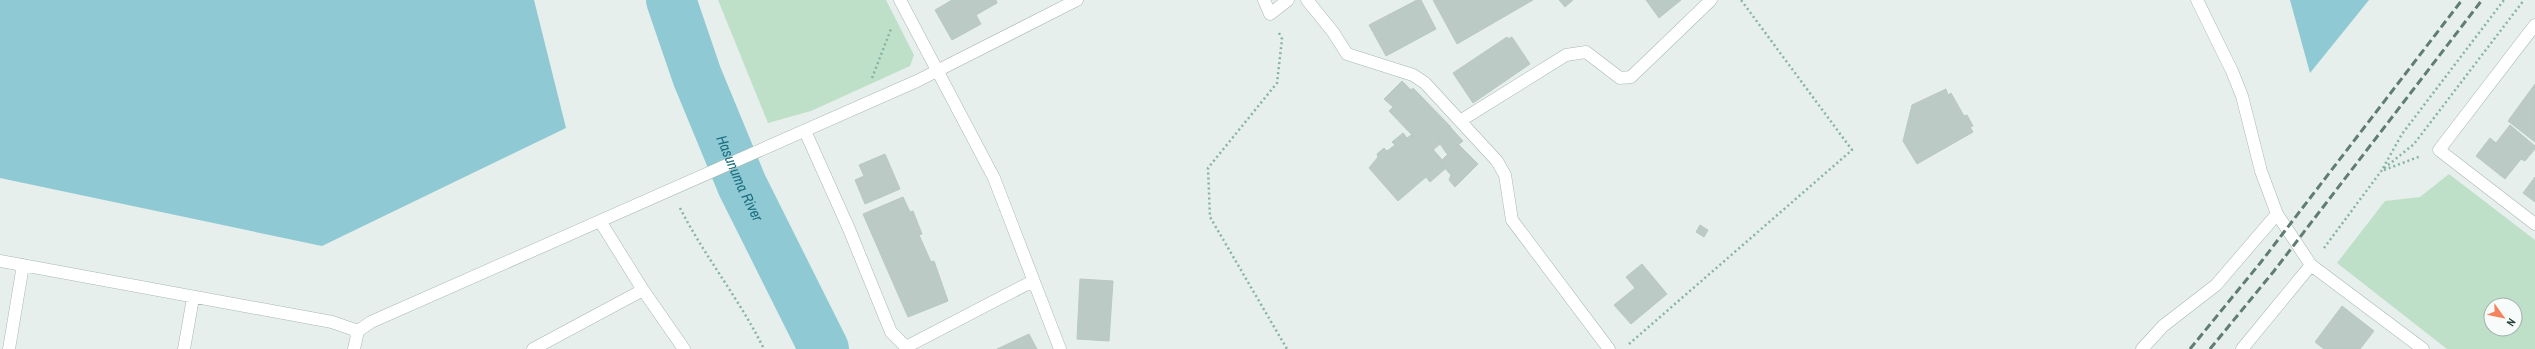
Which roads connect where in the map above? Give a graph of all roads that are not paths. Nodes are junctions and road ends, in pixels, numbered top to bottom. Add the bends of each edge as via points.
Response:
1 (900, 0) edge
2 (1077, 0) edge
3 (1264, 0) edge
4 (1288, 0) edge
5 (1307, 0) edge
6 (1711, 0) edge
7 (2196, 0) edge
8 (2535, 25) edge
9 (938, 71) junction
10 (1460, 121) junction
11 (805, 132) junction
12 (2277, 214) junction
13 (600, 221) junction
14 (2535, 224) edge
15 (0, 261) edge
16 (2311, 265) junction
17 (23, 266) junction
18 (1033, 281) junction
19 (643, 290) junction
20 (193, 298) junction
21 (358, 331) junction
22 (9, 349) edge
23 (184, 349) edge
24 (354, 349) edge
25 (533, 349) edge
26 (684, 349) edge
27 (1060, 349) edge
28 (1609, 349) edge
29 (2142, 349) edge
30 (2242, 349) edge
31 (2423, 349) edge

1 - 9 street
2 - 9 street
3 - 4 street via 1270,14
5 - 10 street via 1347,54 1412,75 1425,83
6 - 10 street via 1631,77 1620,78 1586,52 1566,55
7 - 12 street via 2242,96 2261,171
8 - 14 street via 2439,150
9 - 11 street
9 - 18 street via 994,178
10 - 28 street via 1497,161 1505,174 1512,220
11 - 13 street
11 - 18 street via 891,332 906,347
12 - 16 street
12 - 29 street via 2216,285 2163,326
13 - 19 street
13 - 21 street via 371,322
15 - 17 street
16 - 30 street
16 - 31 street
17 - 20 street
17 - 22 street
18 - 27 street
19 - 25 street
19 - 26 street
20 - 21 street via 332,322
20 - 23 street
21 - 24 street

